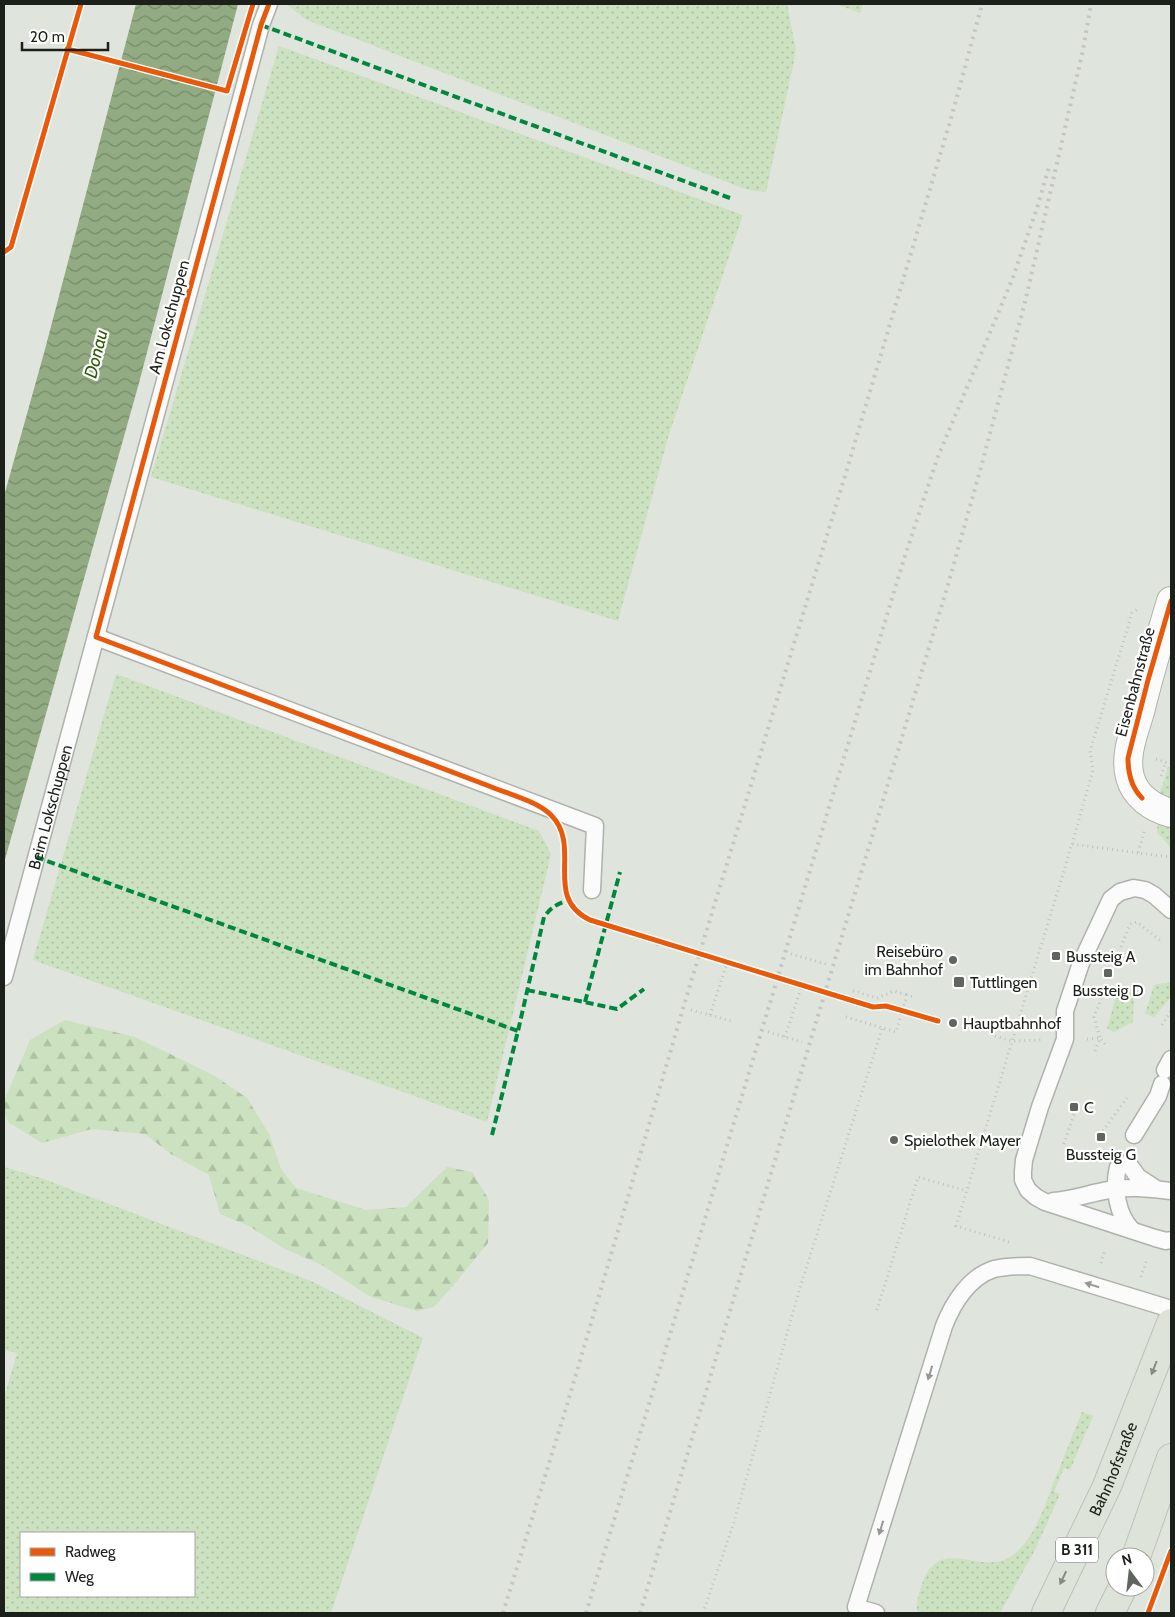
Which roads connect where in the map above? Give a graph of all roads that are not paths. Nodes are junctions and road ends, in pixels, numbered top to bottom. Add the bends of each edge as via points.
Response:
1 (269, 4) edge
2 (1171, 601) edge
3 (96, 637) junction
4 (1171, 813) edge
5 (592, 890) dead end
6 (1171, 910) edge
7 (4, 977) edge
8 (1166, 1071) edge
9 (1134, 1135) dead end
10 (1168, 1190) edge
11 (1045, 1202) junction
12 (1143, 1234) junction
13 (1171, 1240) edge
14 (1171, 1255) edge
15 (1171, 1309) edge
16 (1171, 1323) edge
17 (1171, 1458) edge
18 (1140, 1547) edge
19 (1118, 1597) edge
20 (876, 1613) edge
21 (1046, 1613) edge
22 (1110, 1613) edge

1 - 3 lane, Am Lokschuppen
2 - 4 street, Eisenbahnstraße via 1136,724 1128,766 1131,782 1138,793 1152,805
3 - 5 lane via 595,826
3 - 7 lane, Beim Lokschuppen
6 - 11 lane via 1145,890 1134,888 1120,892 1108,904 1081,963 1065,1011 1065,1039 1024,1160 1023,1180 1028,1190
8 - 9 lane via 1158,1096
10 - 11 lane via 1112,1189
10 - 12 lane via 1151,1186 1123,1165 1116,1184 1119,1205 1125,1221
11 - 12 lane
12 - 13 lane
12 - 14 lane via 1165,1246
15 -> 20 lane via 1030,1266 994,1269 962,1292 944,1326 856,1607
16 -> 21 main road, Bahnhofstraße / B 311 via 1107,1486
17 - 18 main road
19 - 22 main road

